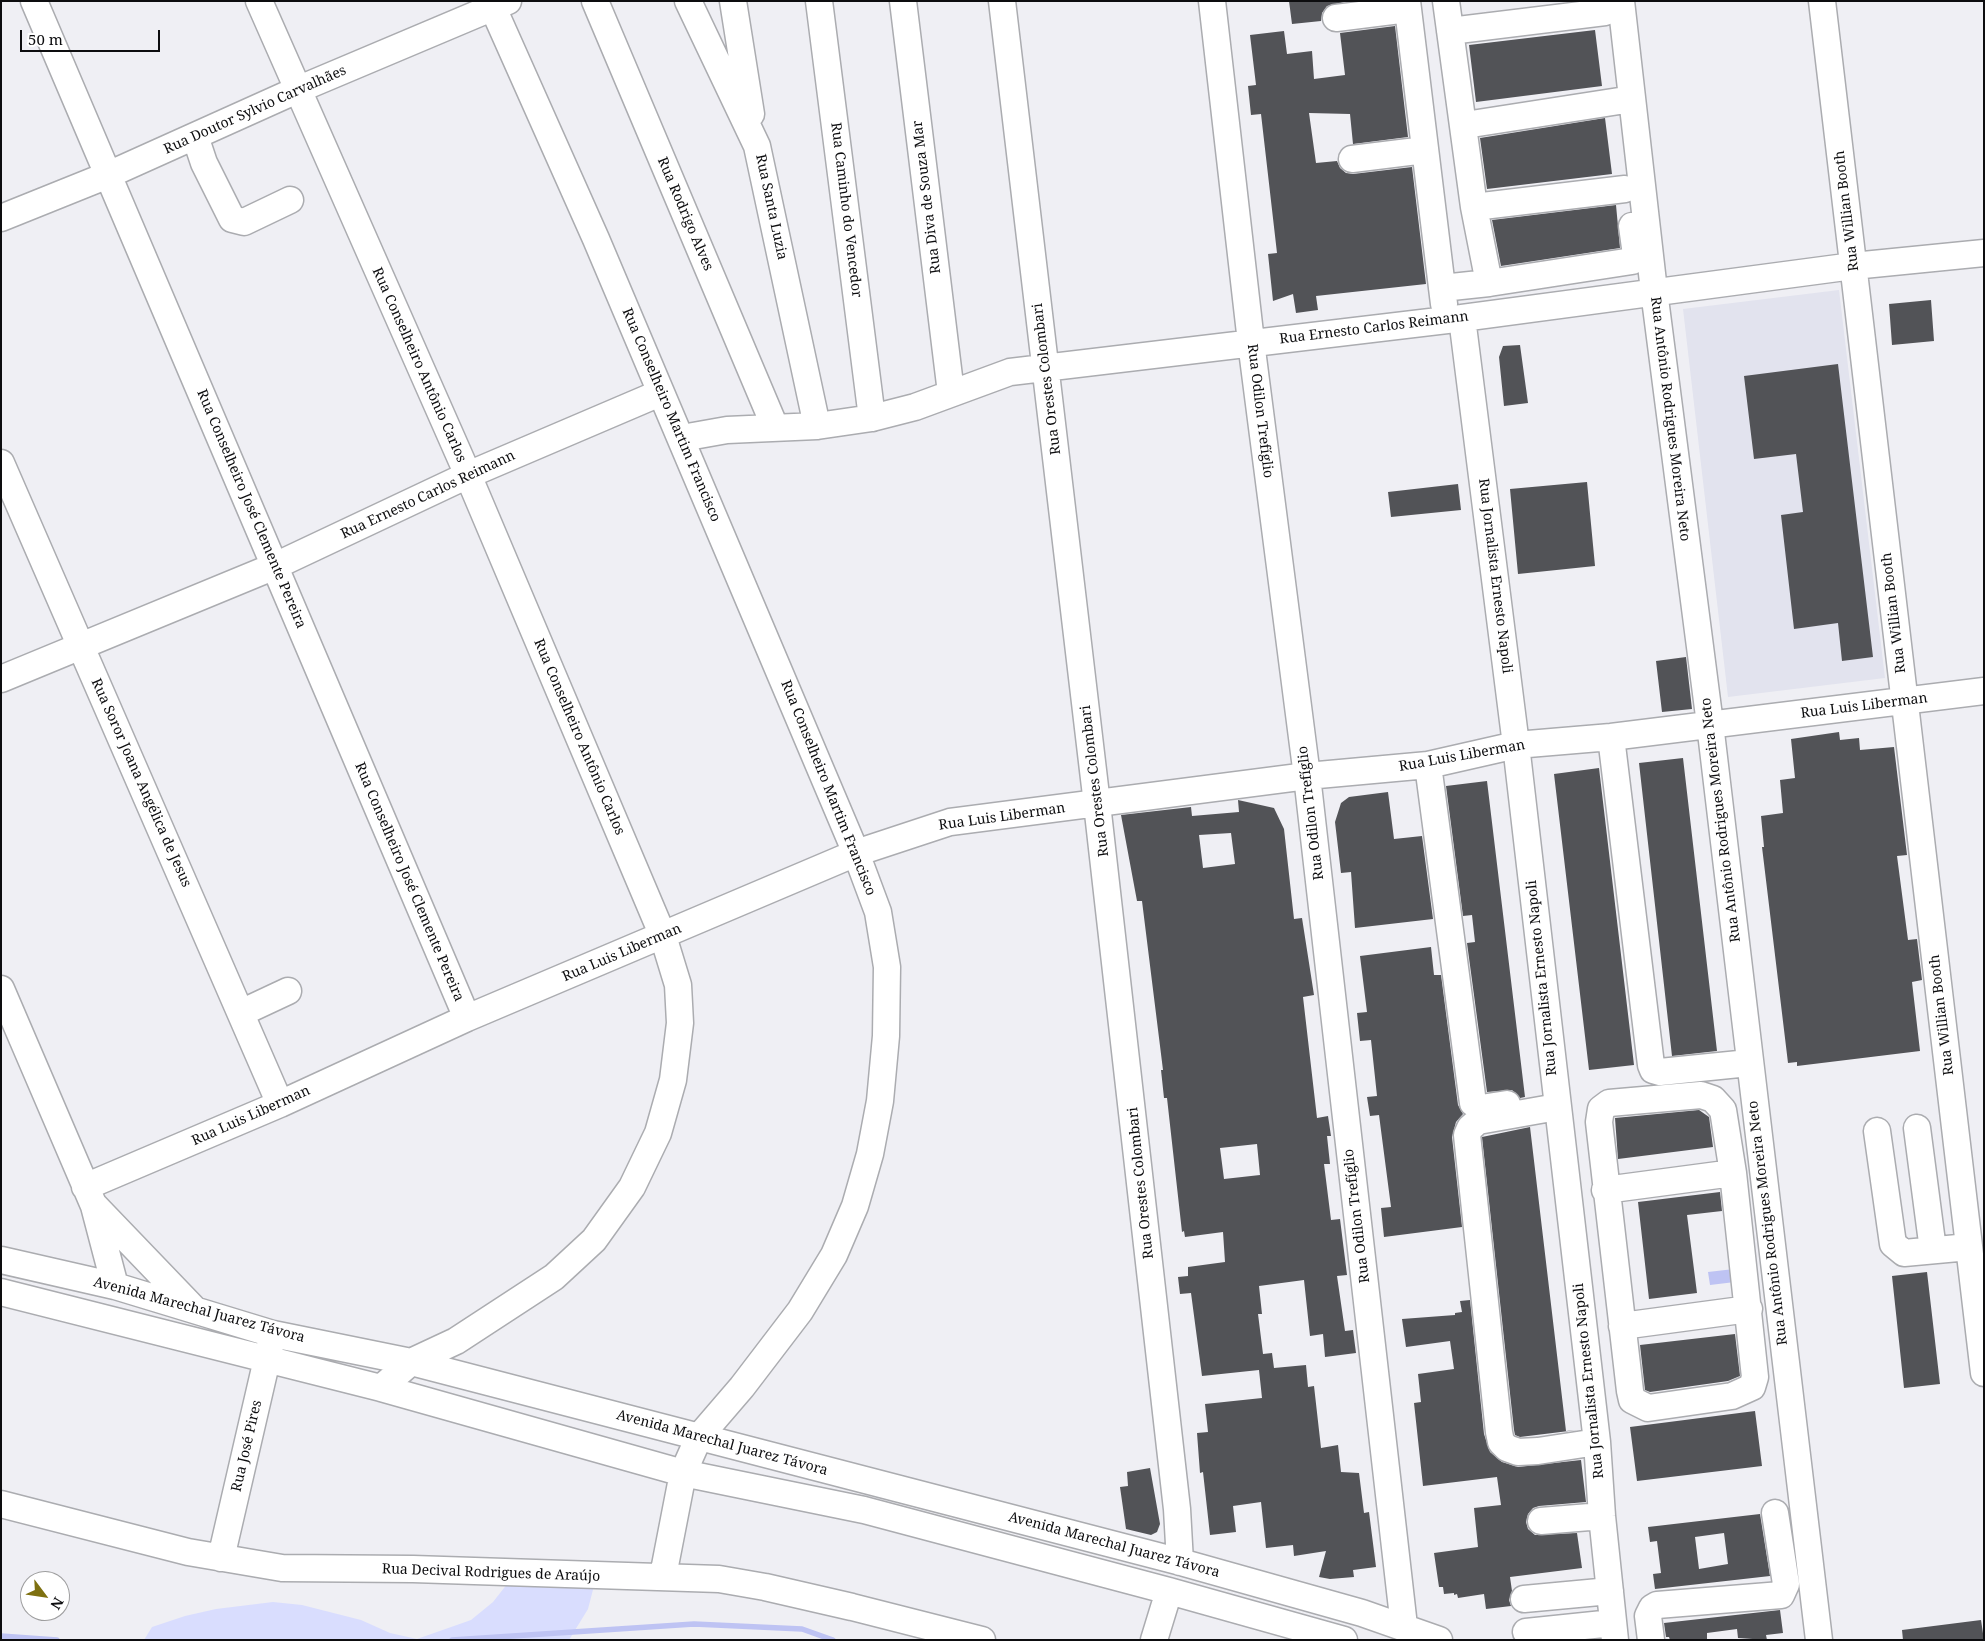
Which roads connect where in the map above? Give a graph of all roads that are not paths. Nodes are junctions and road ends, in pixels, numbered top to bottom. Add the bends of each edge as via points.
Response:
1 (34, 1) edge
2 (259, 1) edge
3 (595, 1) edge
4 (688, 1) edge
5 (733, 1) edge
6 (819, 1) edge
7 (904, 1) edge
8 (1002, 1) edge
9 (1212, 1) edge
10 (1446, 1) edge
11 (1822, 1) edge
12 (497, 4) edge
13 (1408, 5) edge
14 (1610, 5) edge
15 (1336, 18) dead end
16 (1450, 31) junction
17 (297, 90) junction
18 (1624, 100) junction
19 (1465, 125) junction
20 (194, 136) junction
21 (757, 146) junction
22 (1425, 150) junction
23 (1352, 159) dead end
24 (108, 175) junction
25 (1625, 189) junction
26 (290, 200) dead end
27 (1474, 207) junction
28 (1, 218) edge
29 (1984, 253) edge
30 (1853, 266) junction
31 (1489, 283) junction
32 (1442, 288) junction
33 (1654, 291) junction
34 (1454, 319) junction
35 (1251, 342) junction
36 (1046, 367) junction
37 (660, 393) junction
38 (951, 393) junction
39 (872, 418) junction
40 (817, 426) junction
41 (775, 427) junction
42 (682, 438) junction
43 (1, 463) edge
44 (468, 475) junction
45 (275, 566) junction
46 (80, 645) junction
47 (1, 679) edge
48 (1984, 691) edge
49 (1905, 702) junction
50 (1710, 724) junction
51 (1611, 737) junction
52 (1516, 745) junction
53 (1428, 765) junction
54 (1307, 776) junction
55 (1098, 804) junction
56 (856, 853) junction
57 (663, 936) junction
58 (1, 989) edge
59 (288, 991) dead end
60 (241, 1013) junction
61 (467, 1018) junction
62 (1750, 1063) junction
63 (1556, 1101) junction
64 (280, 1104) junction
65 (1917, 1128) dead end
66 (1878, 1131) dead end
67 (1733, 1173) junction
68 (1605, 1190) junction
69 (90, 1197) junction
70 (1770, 1234) junction
71 (1741, 1238) junction
72 (1969, 1248) junction
73 (1933, 1250) junction
74 (1, 1260) edge
75 (115, 1286) junction
76 (1, 1292) edge
77 (1749, 1309) junction
78 (195, 1310) junction
79 (1622, 1326) junction
80 (273, 1334) junction
81 (267, 1360) junction
82 (411, 1362) junction
83 (1984, 1373) edge
84 (381, 1388) junction
85 (699, 1437) junction
86 (1598, 1442) junction
87 (683, 1473) junction
88 (1, 1504) edge
89 (1774, 1513) dead end
90 (1602, 1516) junction
91 (1541, 1521) dead end
92 (221, 1558) junction
93 (1180, 1562) junction
94 (663, 1576) junction
95 (1169, 1591) junction
96 (1524, 1599) dead end
97 (1657, 1605) junction
98 (1612, 1617) edge
99 (1404, 1626) junction
100 (1526, 1632) dead end
101 (982, 1640) edge
102 (1154, 1640) edge
103 (1344, 1640) edge
104 (1439, 1640) edge
105 (1651, 1640) edge
106 (1819, 1640) edge

1 - 24 street, Rua Conselheiro José Clemente Pereira
2 - 17 street, Rua Conselheiro Antônio Carlos
3 - 41 street, Rua Rodrigo Alves
4 - 21 street, Rua Santa Luzia
5 - 21 street
6 - 39 street, Rua Caminho do Vencedor
7 - 38 street, Rua Diva de Souza Mar
8 - 36 street, Rua Orestes Colombari
9 - 35 street, Rua Odilon Trefíglio
10 - 16 street
11 - 30 street, Rua Willian Booth
12 - 17 street, Rua Doutor Sylvio Carvalhães
12 - 37 street, Rua Conselheiro Martim Francisco
13 - 15 street
13 - 22 street, Rua Jornalista Ernesto Napoli
14 - 16 street
14 - 18 street
16 - 19 street
17 - 20 street, Rua Doutor Sylvio Carvalhães
17 - 44 street, Rua Conselheiro Antônio Carlos
18 - 19 street
18 - 25 street
18 - 33 street, Rua Antônio Rodrigues Moreira Neto
19 - 27 street
20 - 24 street, Rua Doutor Sylvio Carvalhães
20 - 26 street via 232,219 244,222
21 - 40 street, Rua Santa Luzia
22 - 23 street
22 - 32 street, Rua Jornalista Ernesto Napoli
24 - 28 street, Rua Doutor Sylvio Carvalhães
24 - 45 street, Rua Conselheiro José Clemente Pereira
25 - 27 street
25 - 31 street via 1636,249 1632,261
27 - 31 street
29 - 30 street, Rua Ernesto Carlos Reimann
30 - 33 street, Rua Ernesto Carlos Reimann
30 - 49 street, Rua Willian Booth
31 - 32 street
32 - 34 street, Rua Jornalista Ernesto Napoli
33 - 34 street, Rua Ernesto Carlos Reimann
33 - 50 street, Rua Antônio Rodrigues Moreira Neto
34 - 35 street, Rua Ernesto Carlos Reimann
34 - 52 street, Rua Jornalista Ernesto Napoli
35 - 36 street, Rua Ernesto Carlos Reimann
35 - 54 street, Rua Odilon Trefíglio
36 - 38 street, Rua Ernesto Carlos Reimann via 1010,372
36 - 55 street, Rua Orestes Colombari
37 - 42 street, Rua Conselheiro Martim Francisco
37 - 44 street, Rua Ernesto Carlos Reimann
38 - 39 street, Rua Ernesto Carlos Reimann
39 - 40 street, Rua Ernesto Carlos Reimann
40 - 41 street, Rua Ernesto Carlos Reimann
41 - 42 street, Rua Ernesto Carlos Reimann via 727,430
42 - 56 street, Rua Conselheiro Martim Francisco
43 - 46 street, Rua Soror Joana Angélica de Jesus
44 - 45 street, Rua Ernesto Carlos Reimann
44 - 57 street, Rua Conselheiro Antônio Carlos
45 - 46 street, Rua Ernesto Carlos Reimann
45 - 61 street, Rua Conselheiro José Clemente Pereira
46 - 47 street, Rua Ernesto Carlos Reimann
46 - 60 street, Rua Soror Joana Angélica de Jesus
48 - 49 street, Rua Luis Liberman
49 - 50 street, Rua Luis Liberman
49 - 72 street, Rua Willian Booth
50 - 51 street, Rua Luis Liberman
50 - 62 street, Rua Antônio Rodrigues Moreira Neto
51 - 52 street, Rua Luis Liberman
51 - 62 street via 1653,1070
52 - 53 street, Rua Luis Liberman
52 - 63 street, Rua Jornalista Ernesto Napoli
53 - 54 street, Rua Luis Liberman
53 - 63 street via 1473,1103 1483,1108
54 - 55 street, Rua Luis Liberman
54 - 99 street, Rua Odilon Trefíglio
55 - 56 street, Rua Luis Liberman via 950,822
55 - 93 street, Rua Orestes Colombari via 1176,1499
56 - 57 street, Rua Luis Liberman
56 - 85 street, Rua Conselheiro Martim Francisco via 878,912 886,967 886,1036 880,1101 870,1154 855,1206 834,1255 800,1312
57 - 61 street, Rua Luis Liberman
57 - 82 street, Rua Conselheiro Antônio Carlos via 678,985 678,1042 673,1080 658,1133 632,1187 594,1240 554,1277 456,1341
58 - 69 street
59 - 60 street
60 - 64 street, Rua Soror Joana Angélica de Jesus
61 - 64 street, Rua Luis Liberman
62 - 70 street, Rua Antônio Rodrigues Moreira Neto
63 - 86 street, Rua Jornalista Ernesto Napoli
63 - 86 street via 1478,1120 1467,1135 1498,1432 1507,1448 1518,1452
64 - 69 street, Rua Luis Liberman
65 - 73 street
66 - 73 street via 1893,1244 1904,1253
67 - 68 street
67 - 68 street via 1723,1110 1713,1099 1701,1095 1616,1101 1604,1105 1599,1122
67 - 71 street
68 - 79 street
69 - 75 street
69 - 78 street
70 - 71 street
70 - 106 street, Rua Antônio Rodrigues Moreira Neto
71 - 77 street
72 - 73 street
72 - 83 street, Rua Willian Booth
74 - 75 street, Avenida Marechal Juarez Távora
75 - 78 street, Avenida Marechal Juarez Távora
76 - 81 street
77 - 79 street
77 - 79 street via 1755,1377 1752,1386 1732,1396 1648,1408 1632,1400
78 - 80 street, Avenida Marechal Juarez Távora
80 - 81 street, Rua José Pires
80 - 82 street, Avenida Marechal Juarez Távora
81 - 84 street
81 - 92 street, Rua José Pires
82 - 84 street, Rua Conselheiro Antônio Carlos
82 - 85 street, Avenida Marechal Juarez Távora
84 - 87 street
85 - 87 street, Rua Conselheiro Martim Francisco
85 - 93 street, Avenida Marechal Juarez Távora
86 - 90 street, Rua Jornalista Ernesto Napoli
87 - 94 street, Rua Conselheiro Martim Francisco
87 - 95 street via 864,1510
88 - 92 street, Rua Decival Rodrigues de Araújo
89 - 97 street via 1786,1584 1781,1594
90 - 91 street
90 - 98 street, Rua Jornalista Ernesto Napoli
92 - 94 street, Rua Decival Rodrigues de Araújo via 282,1568
93 - 99 street, Avenida Marechal Juarez Távora
94 - 101 street, Rua Decival Rodrigues de Araújo via 764,1586
95 - 102 street
95 - 103 street
96 - 98 street
97 - 98 street
97 - 105 street via 1648,1616
98 - 100 street
99 - 104 street, Avenida Marechal Juarez Távora

